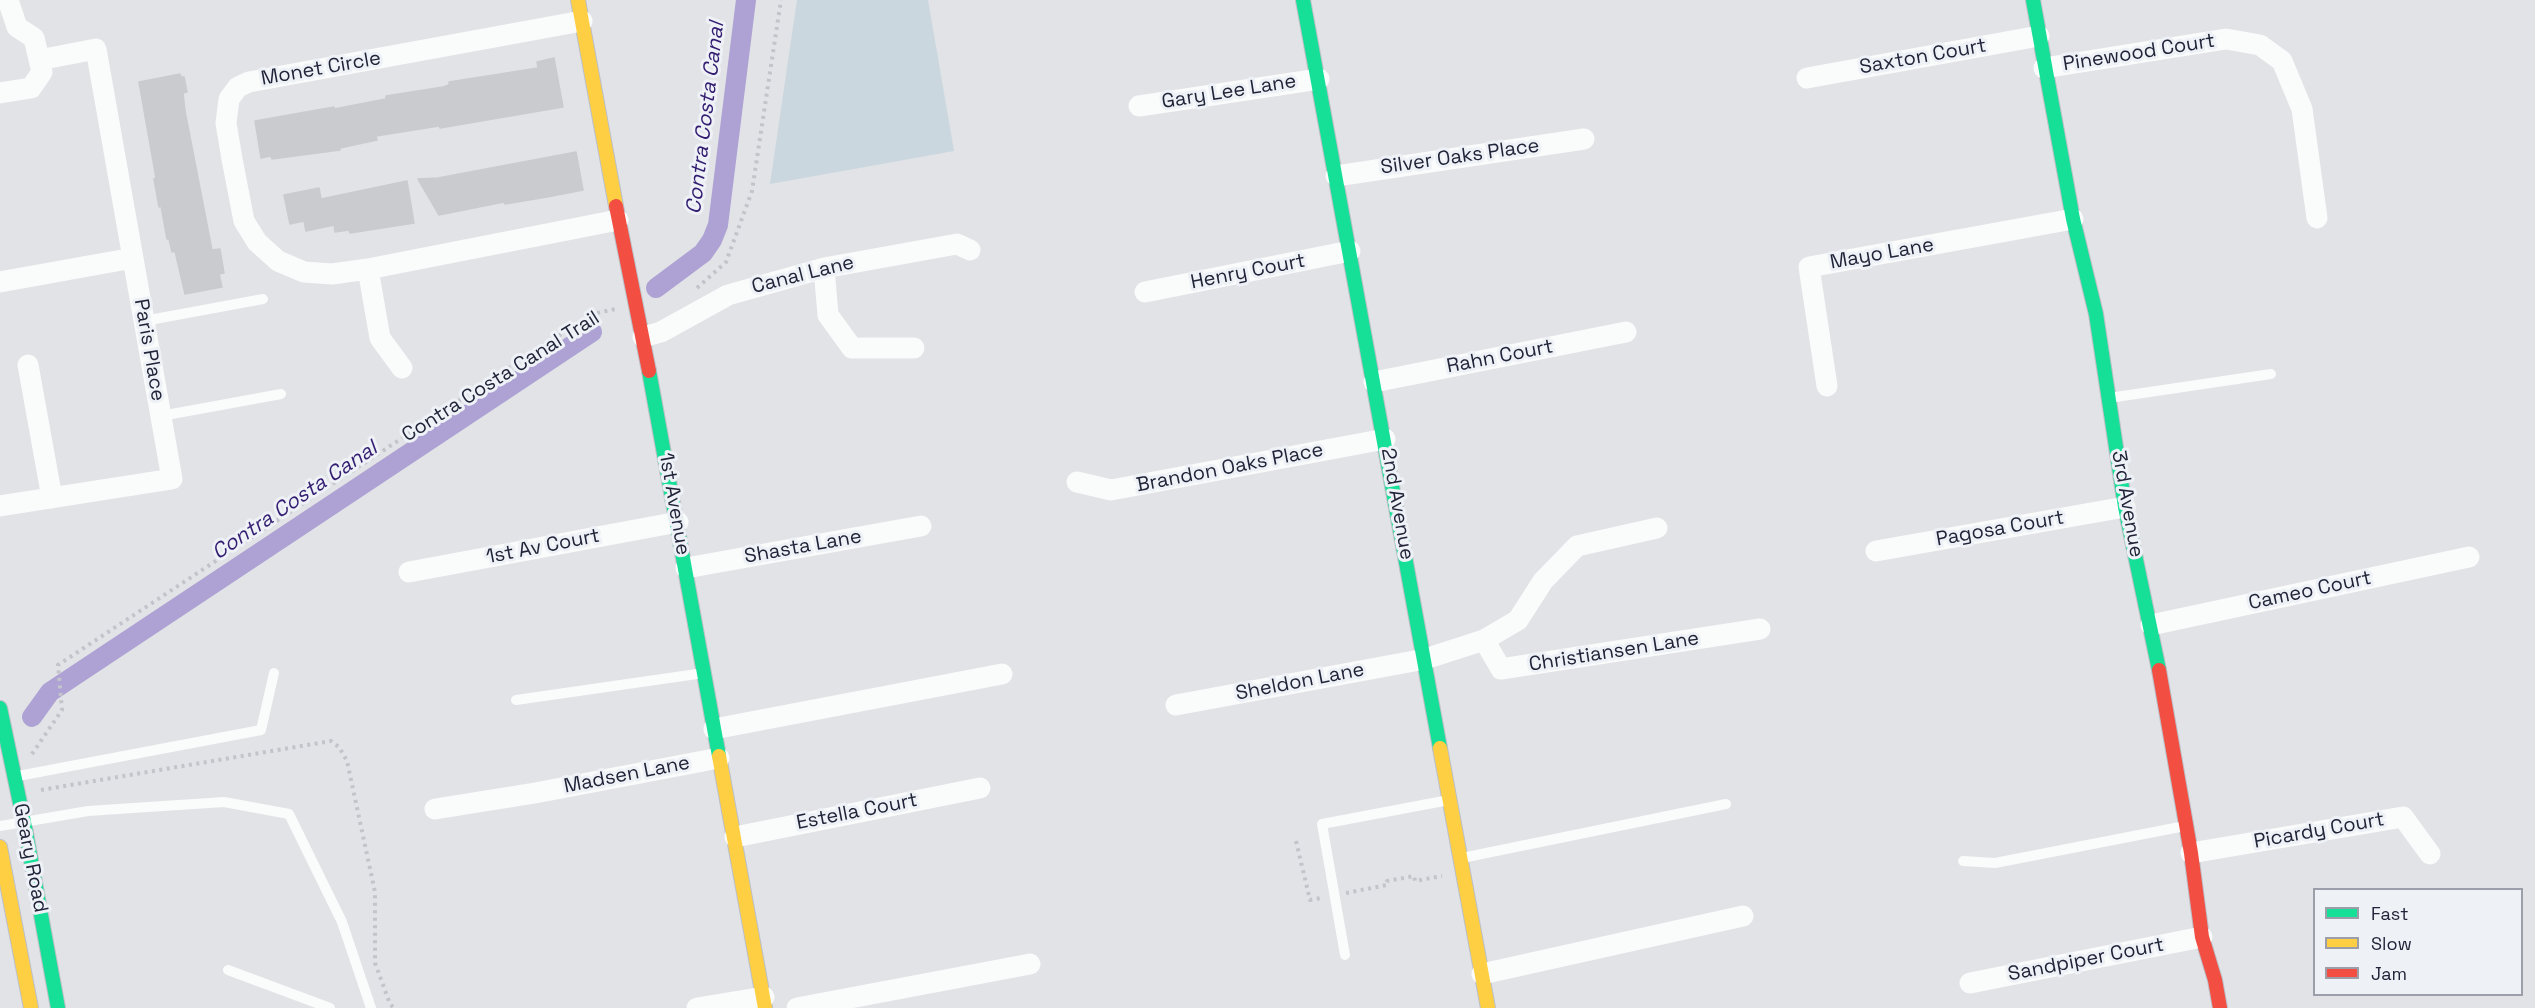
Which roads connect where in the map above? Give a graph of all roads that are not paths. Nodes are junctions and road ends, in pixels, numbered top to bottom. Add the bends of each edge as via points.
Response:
1 (9, 0) edge
2 (578, 0) edge
3 (1303, 0) edge
4 (2033, 0) edge
5 (582, 21) junction
6 (2039, 36) junction
7 (39, 60) junction
8 (2044, 68) junction
9 (1807, 78) dead end
10 (1318, 79) junction
11 (0, 93) edge
12 (1139, 106) dead end
13 (1584, 139) dead end
14 (1336, 176) junction
15 (2073, 219) junction
16 (2317, 219) dead end
17 (618, 220) junction
18 (970, 250) dead end
19 (1350, 251) junction
20 (133, 258) junction
21 (824, 267) junction
22 (368, 269) junction
23 (0, 282) edge
24 (1145, 292) dead end
25 (263, 299) dead end
26 (144, 321) junction
27 (1626, 332) dead end
28 (644, 337) junction
29 (914, 348) dead end
30 (28, 365) dead end
31 (402, 368) dead end
32 (2271, 374) dead end
33 (1374, 382) junction
34 (1827, 386) dead end
35 (281, 394) dead end
36 (2109, 399) junction
37 (161, 416) junction
38 (1384, 439) junction
39 (1077, 482) dead end
40 (52, 498) junction
41 (0, 506) edge
42 (2125, 507) junction
43 (678, 522) junction
44 (921, 526) dead end
45 (1657, 528) dead end
46 (1876, 551) dead end
47 (2469, 557) dead end
48 (686, 568) junction
49 (409, 572) dead end
50 (2151, 625) junction
51 (1760, 629) dead end
52 (1484, 640) junction
53 (1425, 659) junction
54 (274, 673) dead end
55 (704, 673) junction
56 (1002, 674) dead end
57 (516, 700) dead end
58 (1176, 705) dead end
59 (0, 708) edge
60 (714, 729) junction
61 (719, 758) junction
62 (15, 777) junction
63 (980, 788) dead end
64 (1450, 800) junction
65 (1726, 804) dead end
66 (435, 809) dead end
67 (24, 822) junction
68 (0, 826) edge
69 (2186, 826) junction
70 (735, 837) junction
71 (0, 848) edge
72 (2191, 853) junction
73 (2430, 854) dead end
74 (1459, 858) junction
75 (1963, 861) dead end
76 (1743, 916) dead end
77 (2202, 937) junction
78 (1345, 955) dead end
79 (1030, 964) dead end
80 (228, 970) dead end
81 (1482, 974) junction
82 (1970, 984) dead end
83 (765, 1003) edge
84 (31, 1008) edge
85 (58, 1008) edge
86 (330, 1008) edge
87 (371, 1008) edge
88 (697, 1008) edge
89 (797, 1008) edge
90 (1488, 1008) edge
91 (2220, 1008) edge

1 - 7 street via 17,27 34,38
2 - 5 street, 1st Avenue
3 - 10 street, 2nd Avenue
4 - 6 street, 3rd Avenue
5 - 17 street, 1st Avenue
5 - 22 street, Monet Circle via 238,87 229,99 226,123 244,221 257,242 278,261 304,272 332,274
6 - 8 street, 3rd Avenue
6 - 9 street, Saxton Court
7 - 11 street via 42,72 31,88
7 - 20 street, Paris Place via 96,49
8 - 15 street, 3rd Avenue
8 - 16 street, Pinewood Court via 2226,39 2260,45 2282,61 2302,110
10 - 12 street, Gary Lee Lane
10 - 14 street, 2nd Avenue
13 - 14 street, Silver Oaks Place
14 - 19 street, 2nd Avenue
15 - 34 street, Mayo Lane via 1809,267
15 - 36 street, 3rd Avenue via 2096,314
17 - 22 street, Monet Circle
17 - 28 street, 1st Avenue
18 - 21 street, Canal Lane via 957,244
19 - 24 street, Henry Court
19 - 33 street, 2nd Avenue
20 - 23 street
20 - 26 street, Paris Place
21 - 28 street, Canal Lane via 728,294 661,332
21 - 29 street via 828,315 852,348
22 - 31 street via 380,338
25 - 26 lane
26 - 37 street, Paris Place
27 - 33 street, Rahn Court
28 - 43 street, 1st Avenue
30 - 40 street
32 - 36 lane
33 - 38 street, 2nd Avenue
35 - 37 lane
36 - 42 street, 3rd Avenue
37 - 40 street, Paris Place via 172,479
38 - 39 street, Brandon Oaks Place via 1111,490
38 - 53 street, 2nd Avenue
40 - 41 street, Paris Place
42 - 46 street, Pagosa Court
42 - 50 street, 3rd Avenue
43 - 48 street, 1st Avenue
43 - 49 street, 1st Av Court
44 - 48 street, Shasta Lane
45 - 52 street, Sheldon Lane via 1576,546 1543,581 1518,620
47 - 50 street, Cameo Court
48 - 55 street, 1st Avenue
50 - 69 street, 3rd Avenue
51 - 52 street, Christiansen Lane via 1501,669
52 - 53 street, Sheldon Lane
53 - 58 street, Sheldon Lane
53 - 64 street, 2nd Avenue
54 - 62 lane via 261,730
55 - 57 lane
55 - 60 street, 1st Avenue
56 - 60 street
59 - 62 street, Geary Road
60 - 61 street, 1st Avenue
61 - 66 street, Madsen Lane
61 - 70 street, 1st Avenue
62 - 67 street, Geary Road
63 - 70 street, Estella Court
64 - 74 street, 2nd Avenue
64 - 78 lane via 1322,824
65 - 74 lane
67 - 68 lane
67 - 85 street, Geary Road
67 - 87 lane via 88,811 224,802 289,814 342,922
69 - 72 street, 3rd Avenue
69 - 75 lane via 1995,862
70 - 83 street, 1st Avenue
71 - 84 street, Geary Road
72 - 73 street, Picardy Court via 2403,817
72 - 77 street, 3rd Avenue
74 - 81 street, 2nd Avenue
76 - 81 street
77 - 82 street, Sandpiper Court
77 - 91 street, 3rd Avenue via 2216,980
79 - 89 street
80 - 86 lane
81 - 90 street, 2nd Avenue
83 - 88 street

